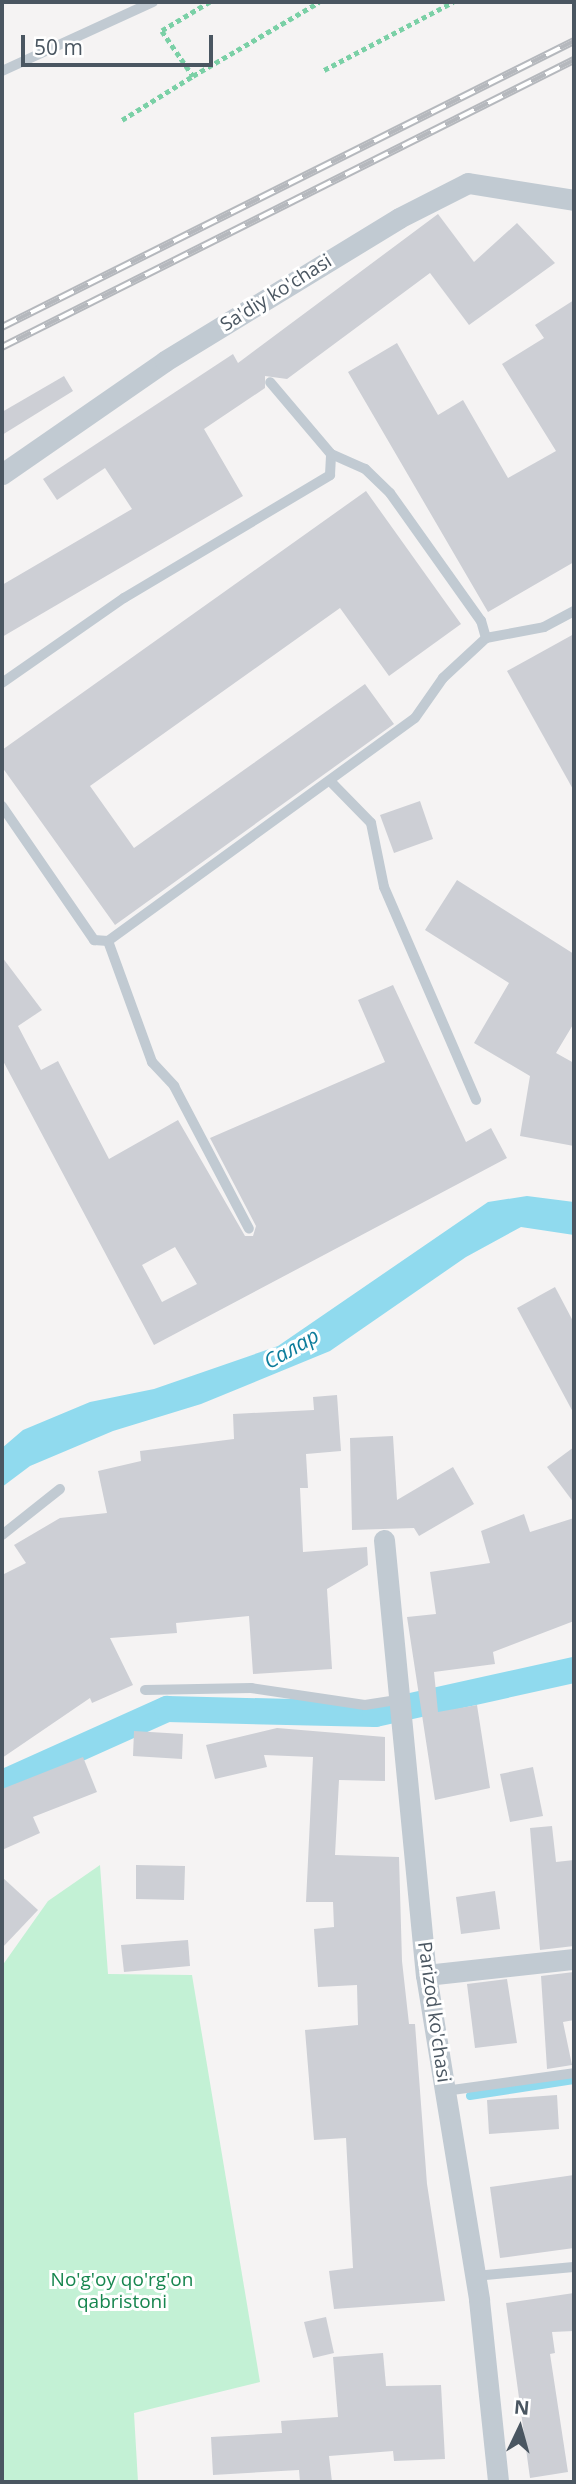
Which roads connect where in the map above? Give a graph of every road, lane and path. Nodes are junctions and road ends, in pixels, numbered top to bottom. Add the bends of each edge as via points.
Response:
1 (153, 2) edge
2 (210, 2) edge
3 (319, 2) edge
4 (453, 2) edge
5 (324, 70) dead end
6 (2, 71) edge
7 (193, 76) junction
8 (122, 120) dead end
9 (574, 200) edge
10 (270, 382) dead end
11 (331, 454) junction
12 (2, 474) edge
13 (574, 611) edge
14 (486, 638) junction
15 (2, 683) edge
16 (332, 783) junction
17 (2, 806) edge
18 (108, 941) junction
19 (476, 1100) dead end
20 (249, 1229) dead end
21 (60, 1489) dead end
22 (2, 1535) edge
23 (384, 1540) dead end
24 (145, 1690) dead end
25 (404, 1699) junction
26 (574, 1959) edge
27 (426, 1975) junction
28 (574, 2073) edge
29 (445, 2091) junction
30 (574, 2267) edge
31 (475, 2276) junction
32 (498, 2482) edge

1 - 6 lane
2 - 7 path via 162,30
3 - 7 path
4 - 5 path
7 - 8 path
9 - 12 street, Sa'diy ko'chasi via 468,183 399,218 165,361
10 - 11 lane
11 - 14 lane via 365,469 390,493 481,621
11 - 15 lane via 330,475 124,598
13 - 14 lane via 544,627
14 - 16 lane via 443,678 415,718
16 - 18 lane
16 - 19 lane via 371,823 384,887
17 - 18 lane via 94,940
18 - 20 lane via 152,1062 174,1086
21 - 22 lane
23 - 25 street, Parizod ko'chasi
24 - 25 lane via 251,1688 365,1705
25 - 27 street, Parizod ko'chasi
26 - 27 street
27 - 29 street, Parizod ko'chasi
28 - 29 lane
29 - 31 street, Parizod ko'chasi
30 - 31 lane
31 - 32 street, Parizod ko'chasi

